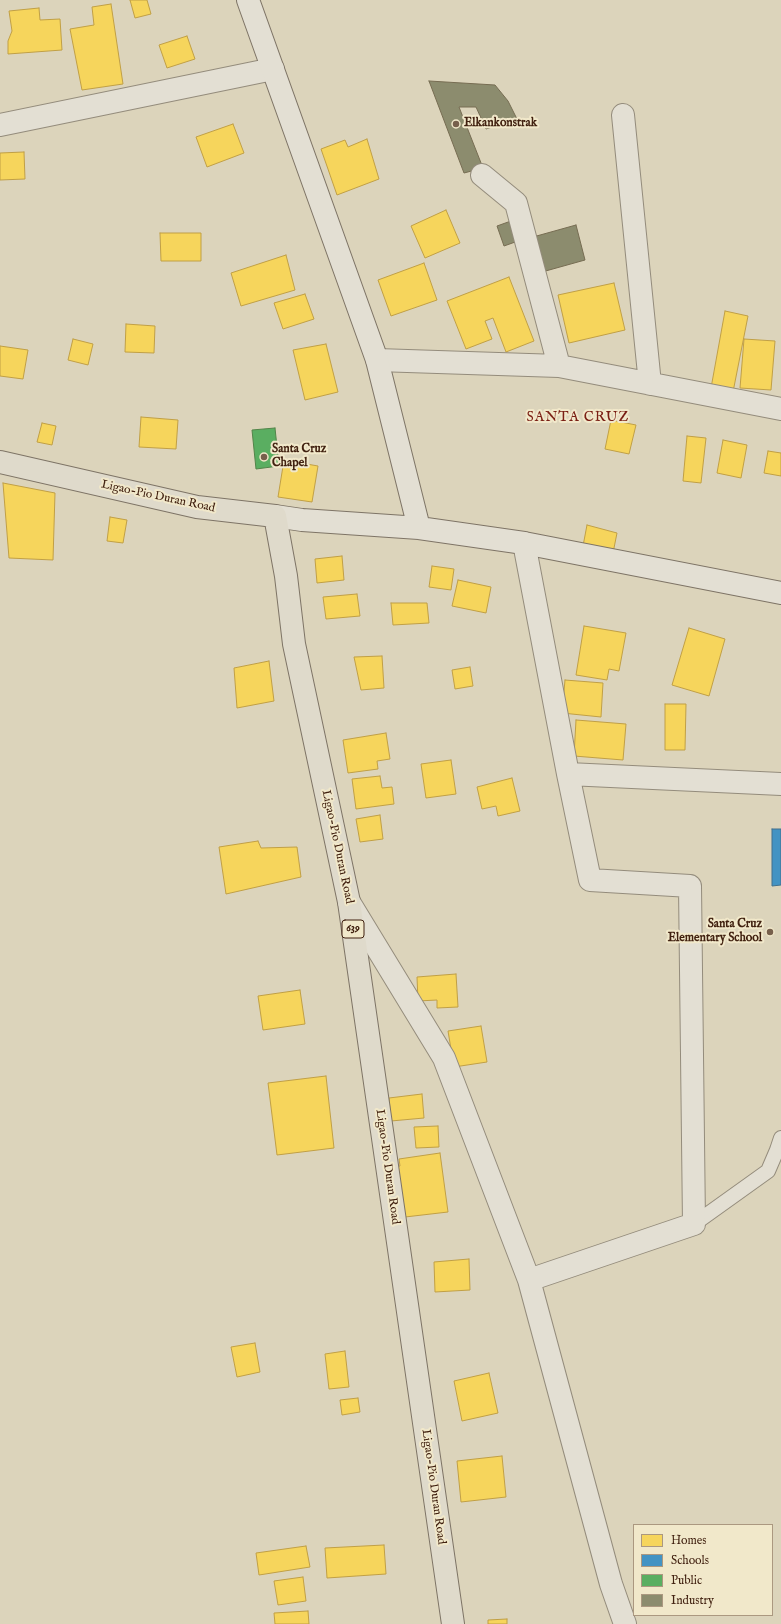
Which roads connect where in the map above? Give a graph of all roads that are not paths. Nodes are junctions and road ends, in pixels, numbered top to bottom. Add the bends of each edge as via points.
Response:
1 (248, 0) edge
2 (273, 69) junction
3 (623, 115) dead end
4 (0, 125) edge
5 (482, 175) dead end
6 (377, 360) junction
7 (559, 366) junction
8 (650, 384) junction
9 (781, 409) edge
10 (0, 462) edge
11 (275, 516) junction
12 (419, 528) junction
13 (524, 543) junction
14 (781, 593) edge
15 (568, 774) junction
16 (781, 784) edge
17 (349, 902) junction
18 (781, 1138) edge
19 (694, 1224) junction
20 (529, 1280) junction
21 (453, 1624) edge
22 (625, 1624) edge

1 - 2 street
2 - 4 street
2 - 6 street
3 - 8 street
5 - 7 street via 516,203
6 - 7 street
6 - 12 street
7 - 8 street
8 - 9 street
10 - 11 main road, Ligao-Pio Duran Road via 197,507
11 - 12 street
11 - 17 main road, Ligao-Pio Duran Road / 639 via 286,576 294,644
12 - 13 street
13 - 14 street
13 - 15 street
15 - 16 street
15 - 19 street via 590,880 690,886
17 - 20 street via 444,1058
17 - 21 main road, Ligao-Pio Duran Road / 639
18 - 19 lane via 768,1171
19 - 20 street
20 - 22 street

